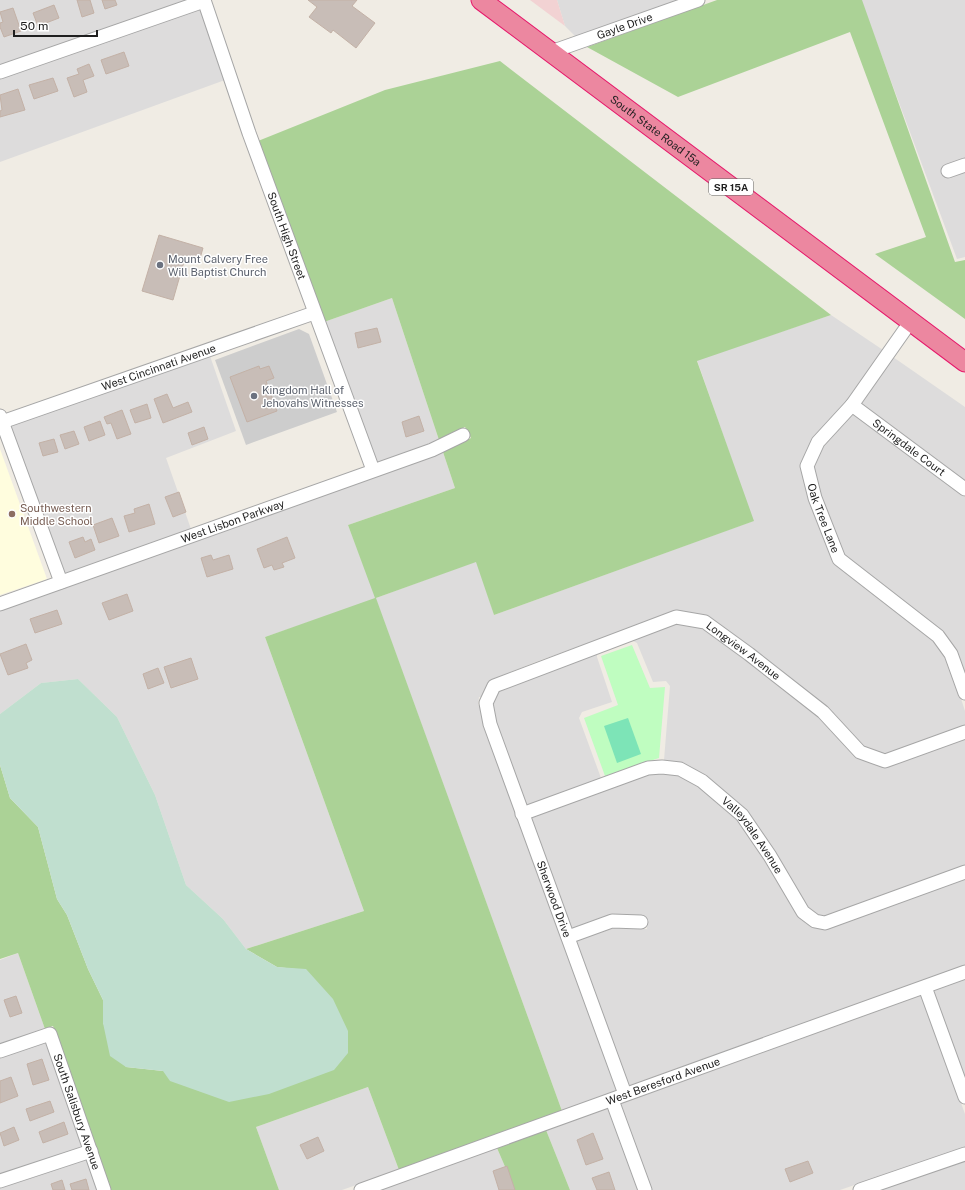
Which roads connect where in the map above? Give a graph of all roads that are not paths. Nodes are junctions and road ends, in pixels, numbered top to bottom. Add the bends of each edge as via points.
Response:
1 (204, 0) edge
2 (481, 0) edge
3 (698, 0) edge
4 (551, 52) junction
5 (0, 72) edge
6 (965, 166) edge
7 (948, 171) dead end
8 (314, 313) junction
9 (910, 321) junction
10 (965, 362) edge
11 (852, 405) junction
12 (1, 419) edge
13 (463, 435) dead end
14 (373, 470) junction
15 (965, 489) edge
16 (60, 582) junction
17 (0, 604) edge
18 (965, 693) edge
19 (486, 703) joint
20 (965, 732) edge
21 (522, 814) junction
22 (965, 872) edge
23 (641, 922) dead end
24 (568, 937) junction
25 (965, 972) edge
26 (925, 987) junction
27 (0, 1051) edge
28 (625, 1094) junction
29 (965, 1097) edge
30 (612, 1100) junction
31 (91, 1151) junction
32 (965, 1154) edge
33 (0, 1181) edge
34 (104, 1190) edge
35 (361, 1190) edge
36 (645, 1190) edge
37 (860, 1190) edge

1 - 5 street
1 - 8 street, South High Street
2 - 4 highway, South State Road 15a / SR 15A
3 - 4 street, Gayle Drive
4 - 9 highway, South State Road 15a / SR 15A
6 - 7 street
8 - 12 street, West Cincinnati Avenue
8 - 14 street, South High Street
9 - 10 highway, South State Road 15a / SR 15A
9 - 11 street, Oak Tree Lane
11 - 15 street, Springdale Court
11 - 18 street, Oak Tree Lane via 818,442 807,466 815,498 839,559 938,636 951,654
12 - 16 street
13 - 14 street, West Lisbon Parkway via 432,450
14 - 16 street, West Lisbon Parkway
16 - 17 street, West Lisbon Parkway
19 - 20 street, Longview Avenue via 494,686 676,617 705,622 749,654 823,712 860,752 885,761
19 - 21 street, Sherwood Drive via 490,724
21 - 22 street, Valleydale Avenue via 648,768 680,769 702,781 742,815 803,912 815,921 825,923
21 - 24 street, Sherwood Drive
23 - 24 street via 612,921
24 - 28 street, Sherwood Drive
25 - 26 street, West Beresford Avenue
26 - 28 street, West Beresford Avenue
26 - 29 street
27 - 31 street, South Salisbury Avenue via 50,1034
28 - 30 street, West Beresford Avenue
30 - 35 street, West Beresford Avenue
30 - 36 street
31 - 33 street
31 - 34 street, South Salisbury Avenue
32 - 37 street

